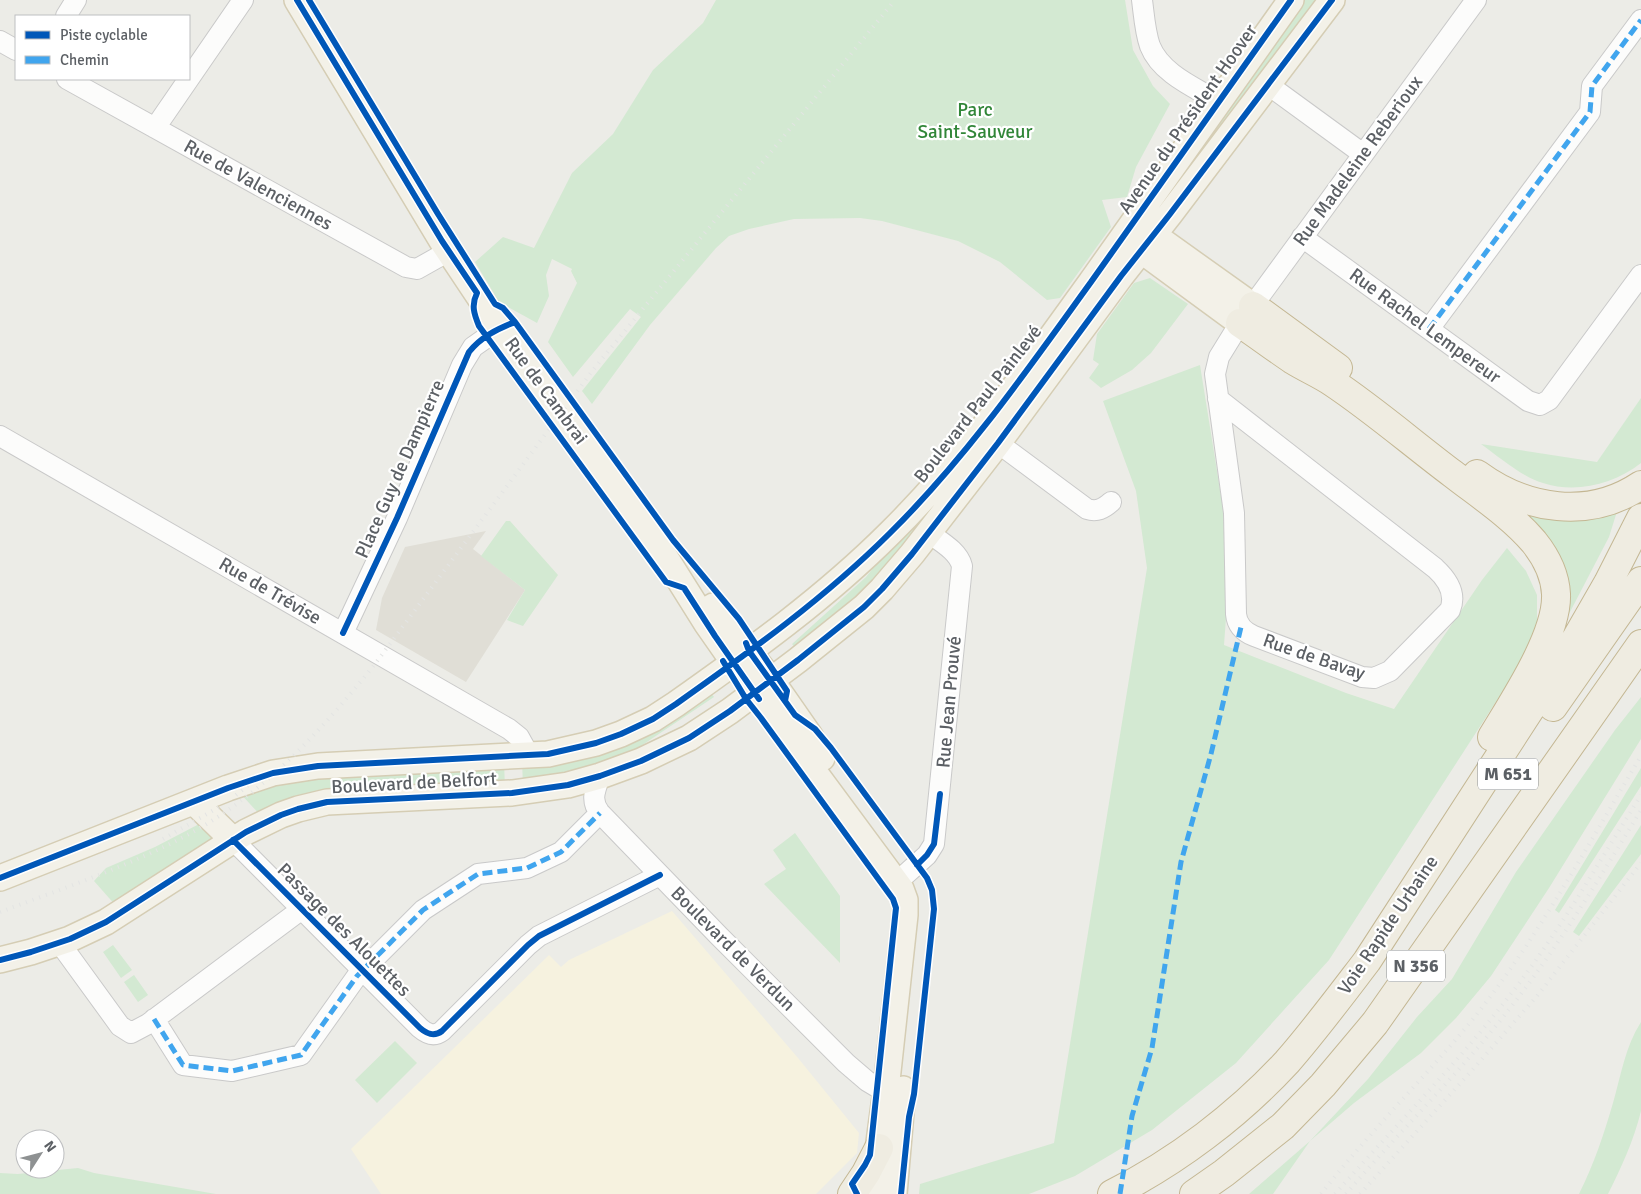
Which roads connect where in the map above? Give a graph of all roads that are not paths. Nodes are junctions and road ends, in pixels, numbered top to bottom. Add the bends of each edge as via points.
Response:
1 (76, 0) edge
2 (243, 0) edge
3 (297, 0) edge
4 (1142, 0) edge
5 (1291, 0) edge
6 (1332, 0) edge
7 (1476, 0) edge
8 (67, 15) edge
9 (1641, 20) edge
10 (0, 41) edge
11 (15, 49) edge
12 (190, 78) edge
13 (69, 80) edge
14 (189, 80) edge
15 (1267, 84) junction
16 (1219, 102) junction
17 (156, 128) junction
18 (1363, 154) junction
19 (1302, 236) junction
20 (1133, 237) junction
21 (449, 251) junction
22 (1641, 275) edge
23 (1247, 314) junction
24 (1076, 319) junction
25 (500, 328) junction
26 (1429, 328) junction
27 (1218, 399) junction
28 (0, 436) edge
29 (998, 443) junction
30 (1641, 485) edge
31 (1111, 502) dead end
32 (907, 516) junction
33 (1641, 518) edge
34 (929, 533) junction
35 (1641, 581) edge
36 (342, 633) junction
37 (1641, 644) edge
38 (752, 672) junction
39 (530, 756) junction
40 (607, 774) junction
41 (194, 802) junction
42 (600, 813) junction
43 (233, 840) junction
44 (906, 874) junction
45 (660, 875) junction
46 (0, 878) edge
47 (302, 909) junction
48 (59, 942) junction
49 (0, 960) edge
50 (1367, 961) junction
51 (362, 970) junction
52 (154, 1019) junction
53 (877, 1087) dead end
54 (879, 1148) junction
55 (852, 1194) edge
56 (872, 1194) edge
57 (894, 1194) edge
58 (1112, 1194) edge
59 (1194, 1194) edge

1 - 8 street
2 - 12 street
3 - 21 main road, Rue de Cambrai
4 - 16 street via 1154,56 1172,73
5 - 16 main road, Avenue du Président Hoover
6 - 15 main road, Avenue du Président Hoover
7 - 18 street, Rue Madeleine Reberioux
9 - 26 street via 1592,86 1590,112
10 - 11 street
13 - 17 street, Rue de Valenciennes
14 - 17 street
15 - 18 street
15 - 20 main road, Avenue du Président Hoover
16 - 20 main road, Avenue du Président Hoover
17 - 21 street, Rue de Valenciennes via 406,267 417,269
18 - 19 street, Rue Madeleine Reberioux
19 - 23 street, Rue Madeleine Reberioux
19 - 26 street, Rue Rachel Lempereur
20 - 23 main road, Avenue du Président Hoover
20 - 24 main road, Boulevard Paul Painlevé
20 - 24 main road, Boulevard Paul Painlevé via 1121,276
21 - 25 main road, Rue de Cambrai
22 - 26 street, Rue Rachel Lempereur via 1550,400 1540,405 1528,401
23 - 27 street, Rue de Bavay via 1218,357 1215,374
23 - 30 highway via 1347,375 1441,447 1512,495 1545,506 1568,508 1598,504
23 - 50 highway via 1294,360 1333,383 1504,514 1540,550 1555,584 1556,603 1548,636 1509,709 1410,868
24 - 29 main road, Boulevard Paul Painlevé
24 - 32 main road, Boulevard Paul Painlevé
25 - 36 street, Place Guy de Dampierre via 473,347 462,365 397,518
25 - 38 main road, Rue de Cambrai via 660,549 707,624
27 - 27 street, Rue de Bavay via 1234,513 1238,623 1254,636 1362,677 1374,678 1390,671 1450,610 1453,597 1448,582 1427,562
28 - 36 street, Rue de Trévise
29 - 31 street via 1087,509 1100,510
29 - 34 main road, Boulevard Paul Painlevé
32 - 38 main road via 870,564 825,610
32 - 38 main road, Boulevard Paul Painlevé via 840,581 789,621
33 - 50 highway, Voie Rapide Urbaine / N 356 via 1605,590 1572,645
34 - 38 main road, Boulevard Paul Painlevé via 895,575 833,633
34 - 44 street, Rue Jean Prouvé via 954,552 962,566 934,844 928,855
35 - 50 highway, M 651 via 1424,894
36 - 39 street, Rue de Trévise via 509,728 519,737
37 - 59 highway, N 356 via 1375,1023 1323,1085 1283,1126
38 - 39 main road, Boulevard de Belfort via 676,704 636,727 596,744
38 - 40 main road, Boulevard de Belfort via 687,724
38 - 44 main road via 810,736 824,762
38 - 54 main road via 896,883 904,900
39 - 41 main road, Boulevard de Belfort via 287,770
40 - 42 street via 594,799
40 - 43 main road, Boulevard de Belfort via 568,785 512,793 327,802 281,815
41 - 43 main road, Passage des Alouettes
41 - 46 main road, Boulevard de Belfort
42 - 45 street, Boulevard de Verdun
42 - 51 street via 561,852 527,868 478,874 423,910
43 - 47 street, Passage des Alouettes
43 - 48 main road, Boulevard de Belfort via 120,915
44 - 57 main road via 917,892 919,904
45 - 51 street, Passage des Alouettes via 538,936 436,1034 423,1031
45 - 53 street, Boulevard de Verdun via 846,1063
47 - 51 street, Passage des Alouettes
47 - 52 street
48 - 49 main road, Boulevard de Belfort
48 - 52 street via 123,1029 135,1032
50 - 58 highway, Voie Rapide Urbaine / N 356 via 1270,1079 1211,1130 1153,1171
51 - 52 street via 301,1055 232,1071 183,1065
54 - 55 highway
54 - 56 main road

